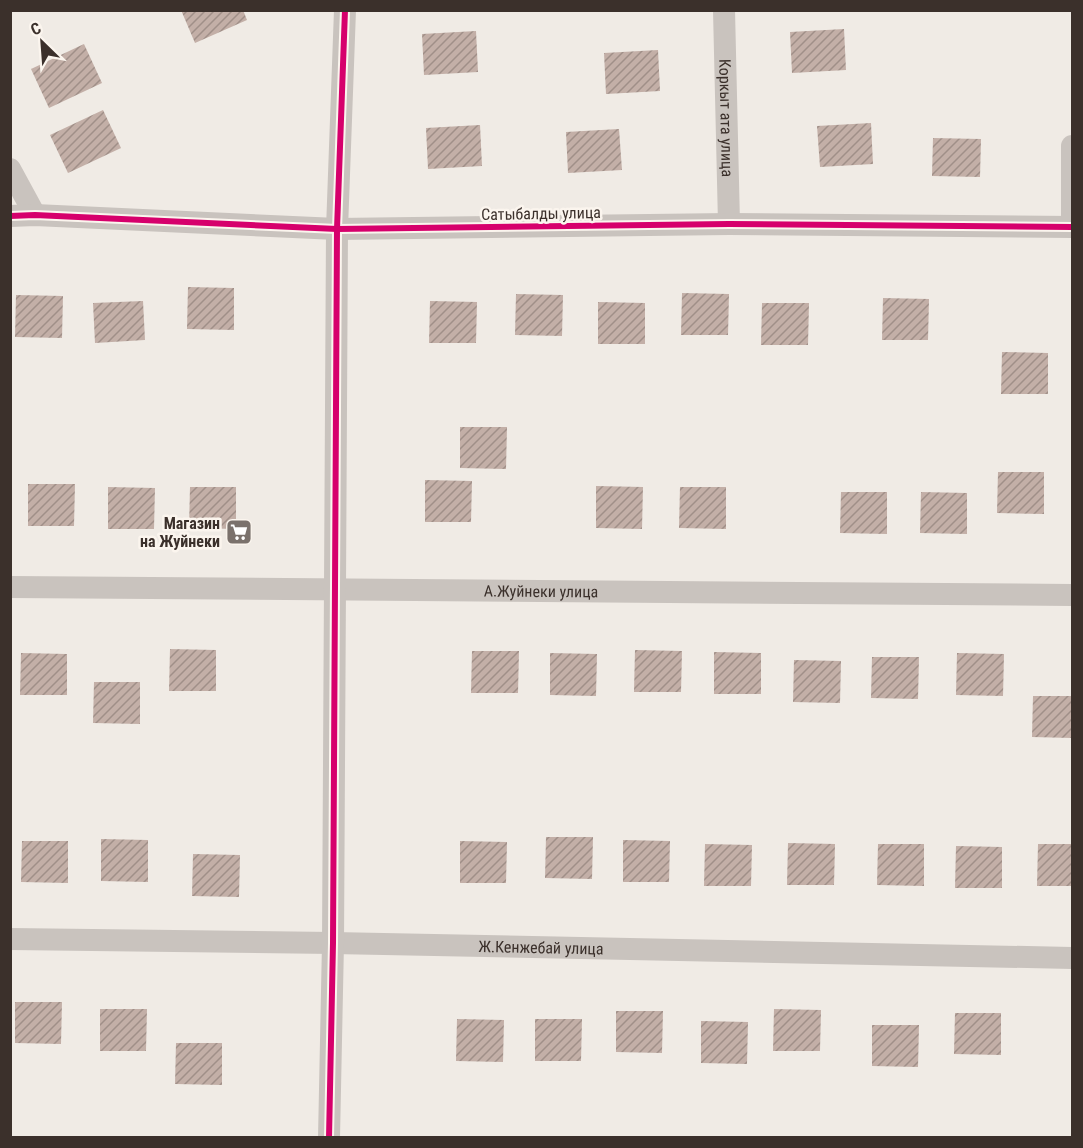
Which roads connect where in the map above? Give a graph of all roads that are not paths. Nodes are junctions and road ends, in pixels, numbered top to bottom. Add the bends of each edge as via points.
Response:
1 (345, 10) edge
2 (724, 10) edge
3 (1072, 146) edge
4 (10, 169) edge
5 (35, 215) junction
6 (10, 216) edge
7 (729, 224) junction
8 (1072, 227) edge
9 (337, 228) junction
10 (10, 587) edge
11 (335, 590) junction
12 (1072, 595) edge
13 (10, 939) edge
14 (333, 943) junction
15 (1072, 958) edge
16 (329, 1137) edge

1 - 9 street
2 - 7 street, Коркыт ата улица
3 - 8 street
4 - 5 street
5 - 6 street, Сатыбалды улица
5 - 9 street, Сатыбалды улица
7 - 8 street, Сатыбалды улица
7 - 9 street, Сатыбалды улица
9 - 11 street
10 - 11 street, А.Жуйнеки улица
11 - 12 street, А.Жуйнеки улица
11 - 14 street
13 - 14 street, Ж.Кенжебай улица
14 - 15 street, Ж.Кенжебай улица
14 - 16 street

